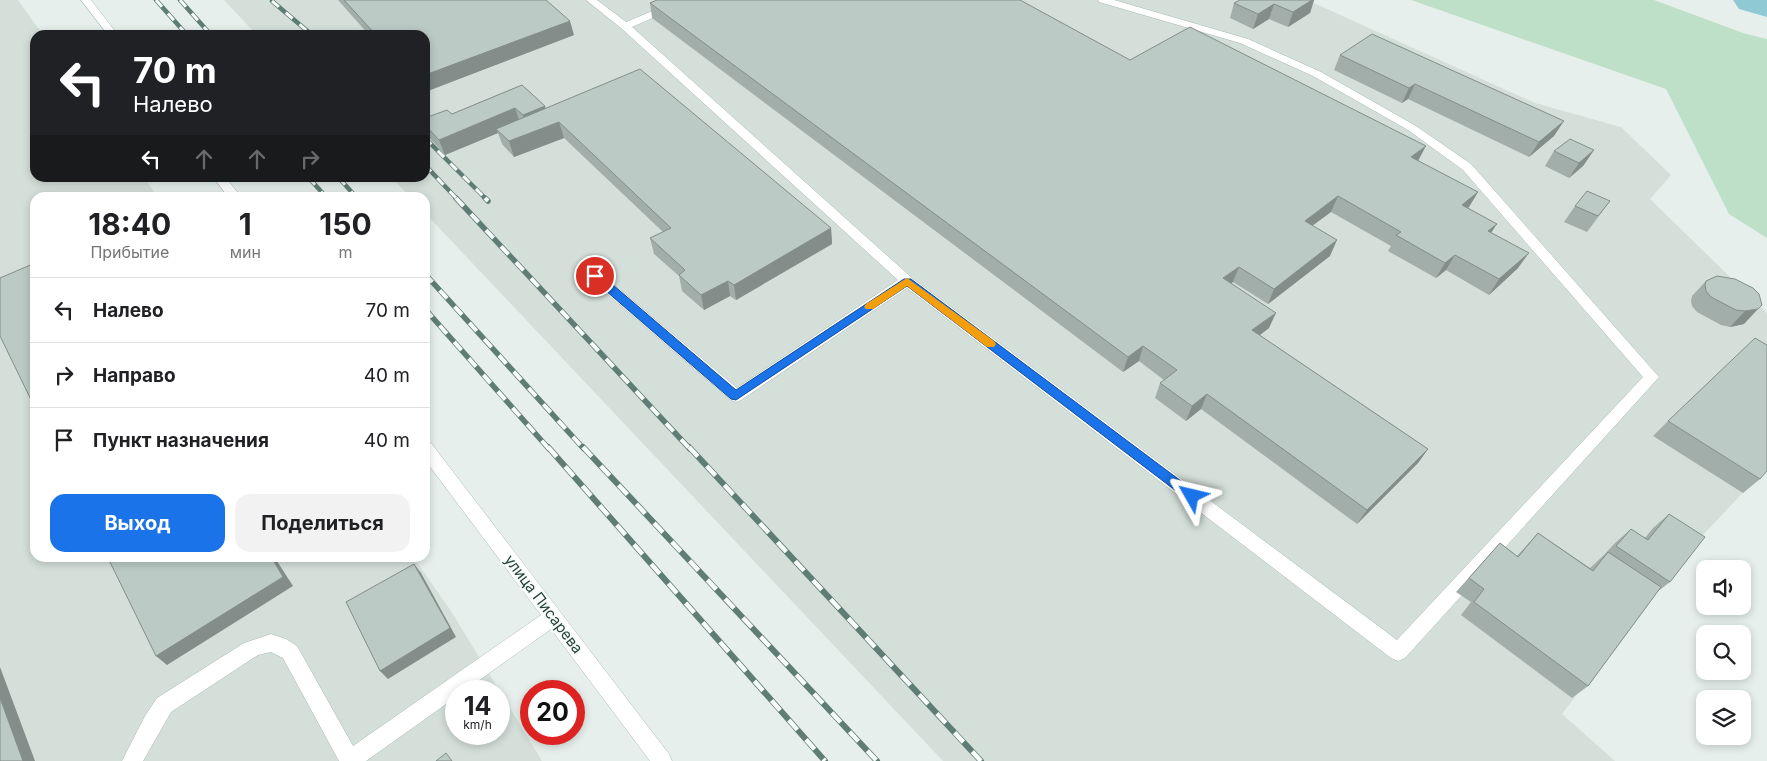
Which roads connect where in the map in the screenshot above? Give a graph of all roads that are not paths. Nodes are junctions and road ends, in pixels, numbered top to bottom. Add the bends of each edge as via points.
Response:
1 (86, 0) edge
2 (591, 0) edge
3 (688, 0) edge
4 (1103, 0) edge
5 (625, 26) junction
6 (108, 30) edge
7 (223, 182) edge
8 (231, 192) edge
9 (595, 276) dead end
10 (907, 281) junction
11 (430, 455) edge
12 (553, 617) junction
13 (132, 761) edge
14 (350, 761) edge
15 (662, 761) edge

1 - 6 street
2 - 5 street
3 - 5 street
4 - 10 street via 1244,41 1318,74 1412,128 1466,167 1652,377 1398,652
5 - 10 street
7 - 8 street
9 - 10 street via 736,396
11 - 12 street, улица Писарева
12 - 14 street
12 - 15 street, улица Писарева
13 - 14 street via 164,706 251,649 266,643 281,644 290,652

